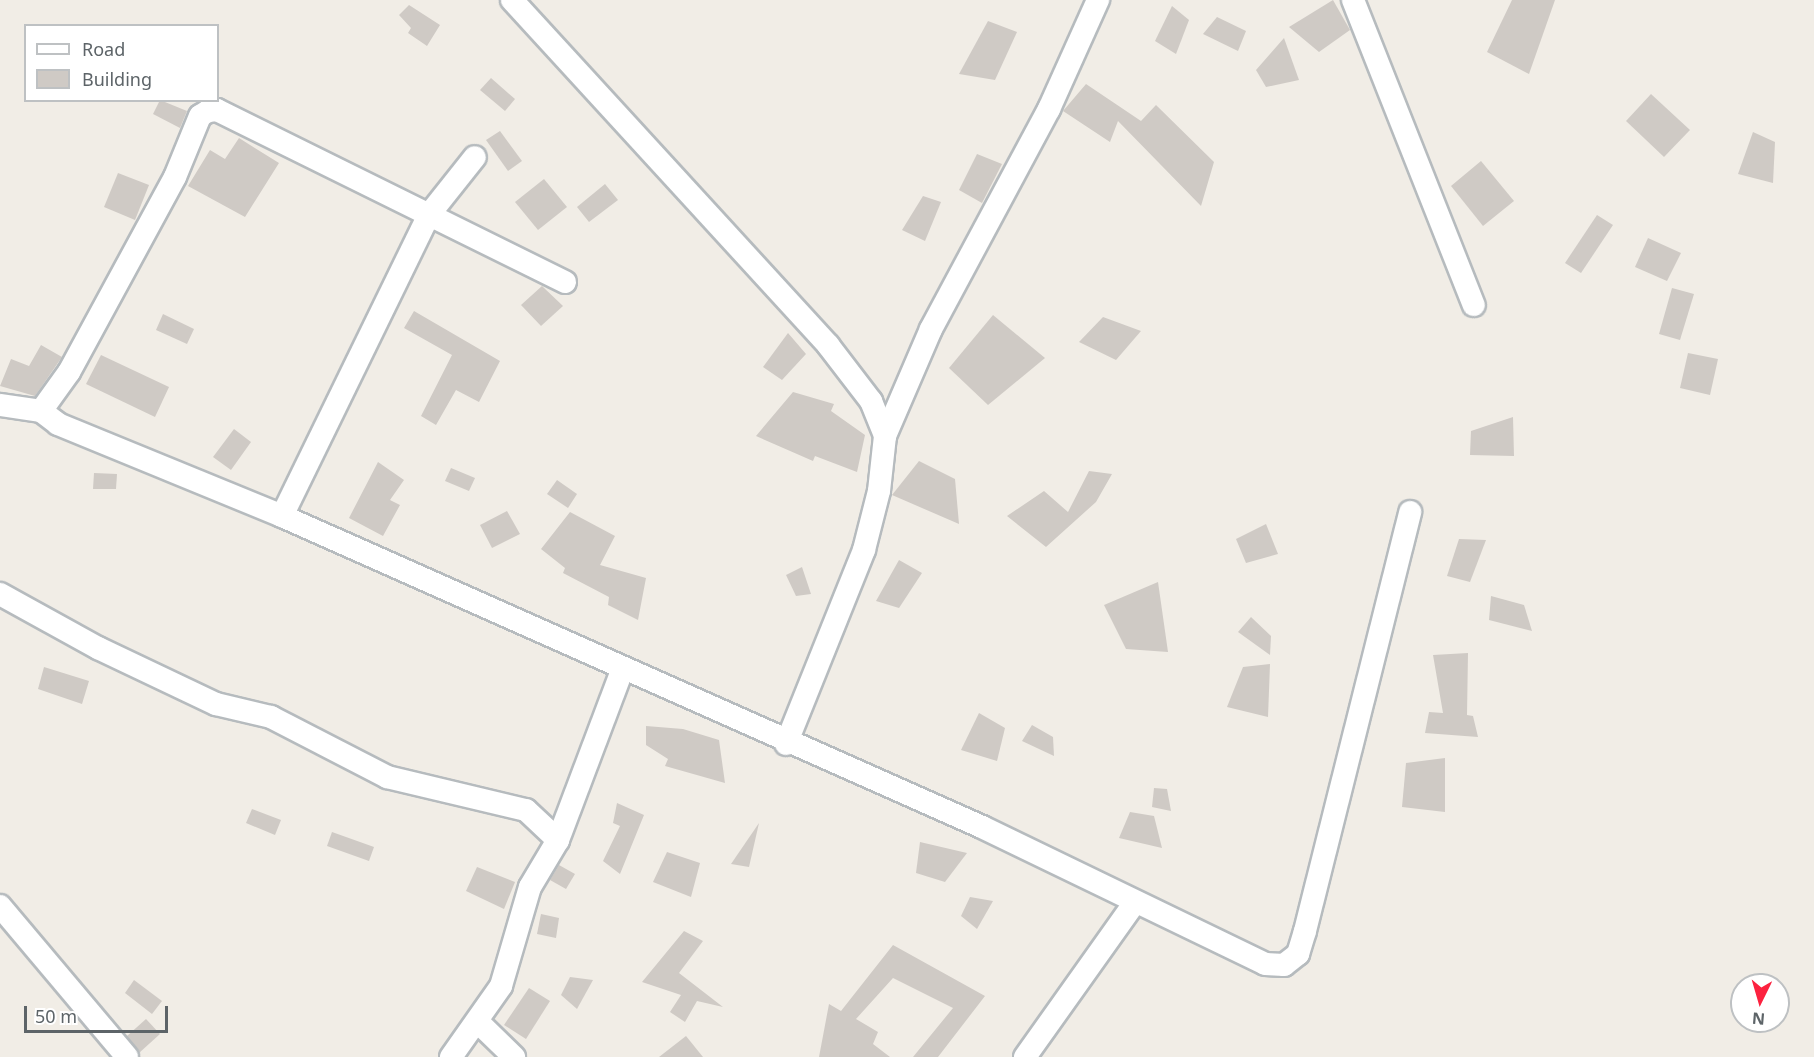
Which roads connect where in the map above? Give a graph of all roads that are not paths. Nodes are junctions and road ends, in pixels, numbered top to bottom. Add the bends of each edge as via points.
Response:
1 (512, 0) edge
2 (1098, 0) edge
3 (1353, 0) edge
4 (475, 157) dead end
5 (428, 216) junction
6 (565, 282) dead end
7 (1474, 305) dead end
8 (0, 405) edge
9 (41, 411) junction
10 (885, 436) junction
11 (1410, 512) dead end
12 (282, 516) junction
13 (0, 594) edge
14 (622, 671) junction
15 (786, 744) junction
16 (558, 840) junction
17 (1136, 902) junction
18 (0, 906) edge
19 (479, 1023) junction
20 (127, 1057) edge
21 (451, 1057) edge
22 (514, 1057) edge
23 (1025, 1057) edge

1 - 10 street via 828,345 871,401
2 - 10 street via 1049,109 932,329
3 - 7 street
4 - 5 street
5 - 6 street
5 - 9 street via 217,110 208,111 200,116 175,177 69,372
5 - 12 street
8 - 9 street
9 - 12 street via 58,424
10 - 15 street via 879,491 864,550
11 - 17 street via 1298,954 1284,965 1265,964
12 - 14 street
13 - 16 street via 206,699 271,717 387,777 526,810
14 - 15 street
14 - 16 street
15 - 17 street via 982,826
16 - 19 street via 530,887 501,986
17 - 23 street
18 - 20 street
19 - 21 street
19 - 22 street

